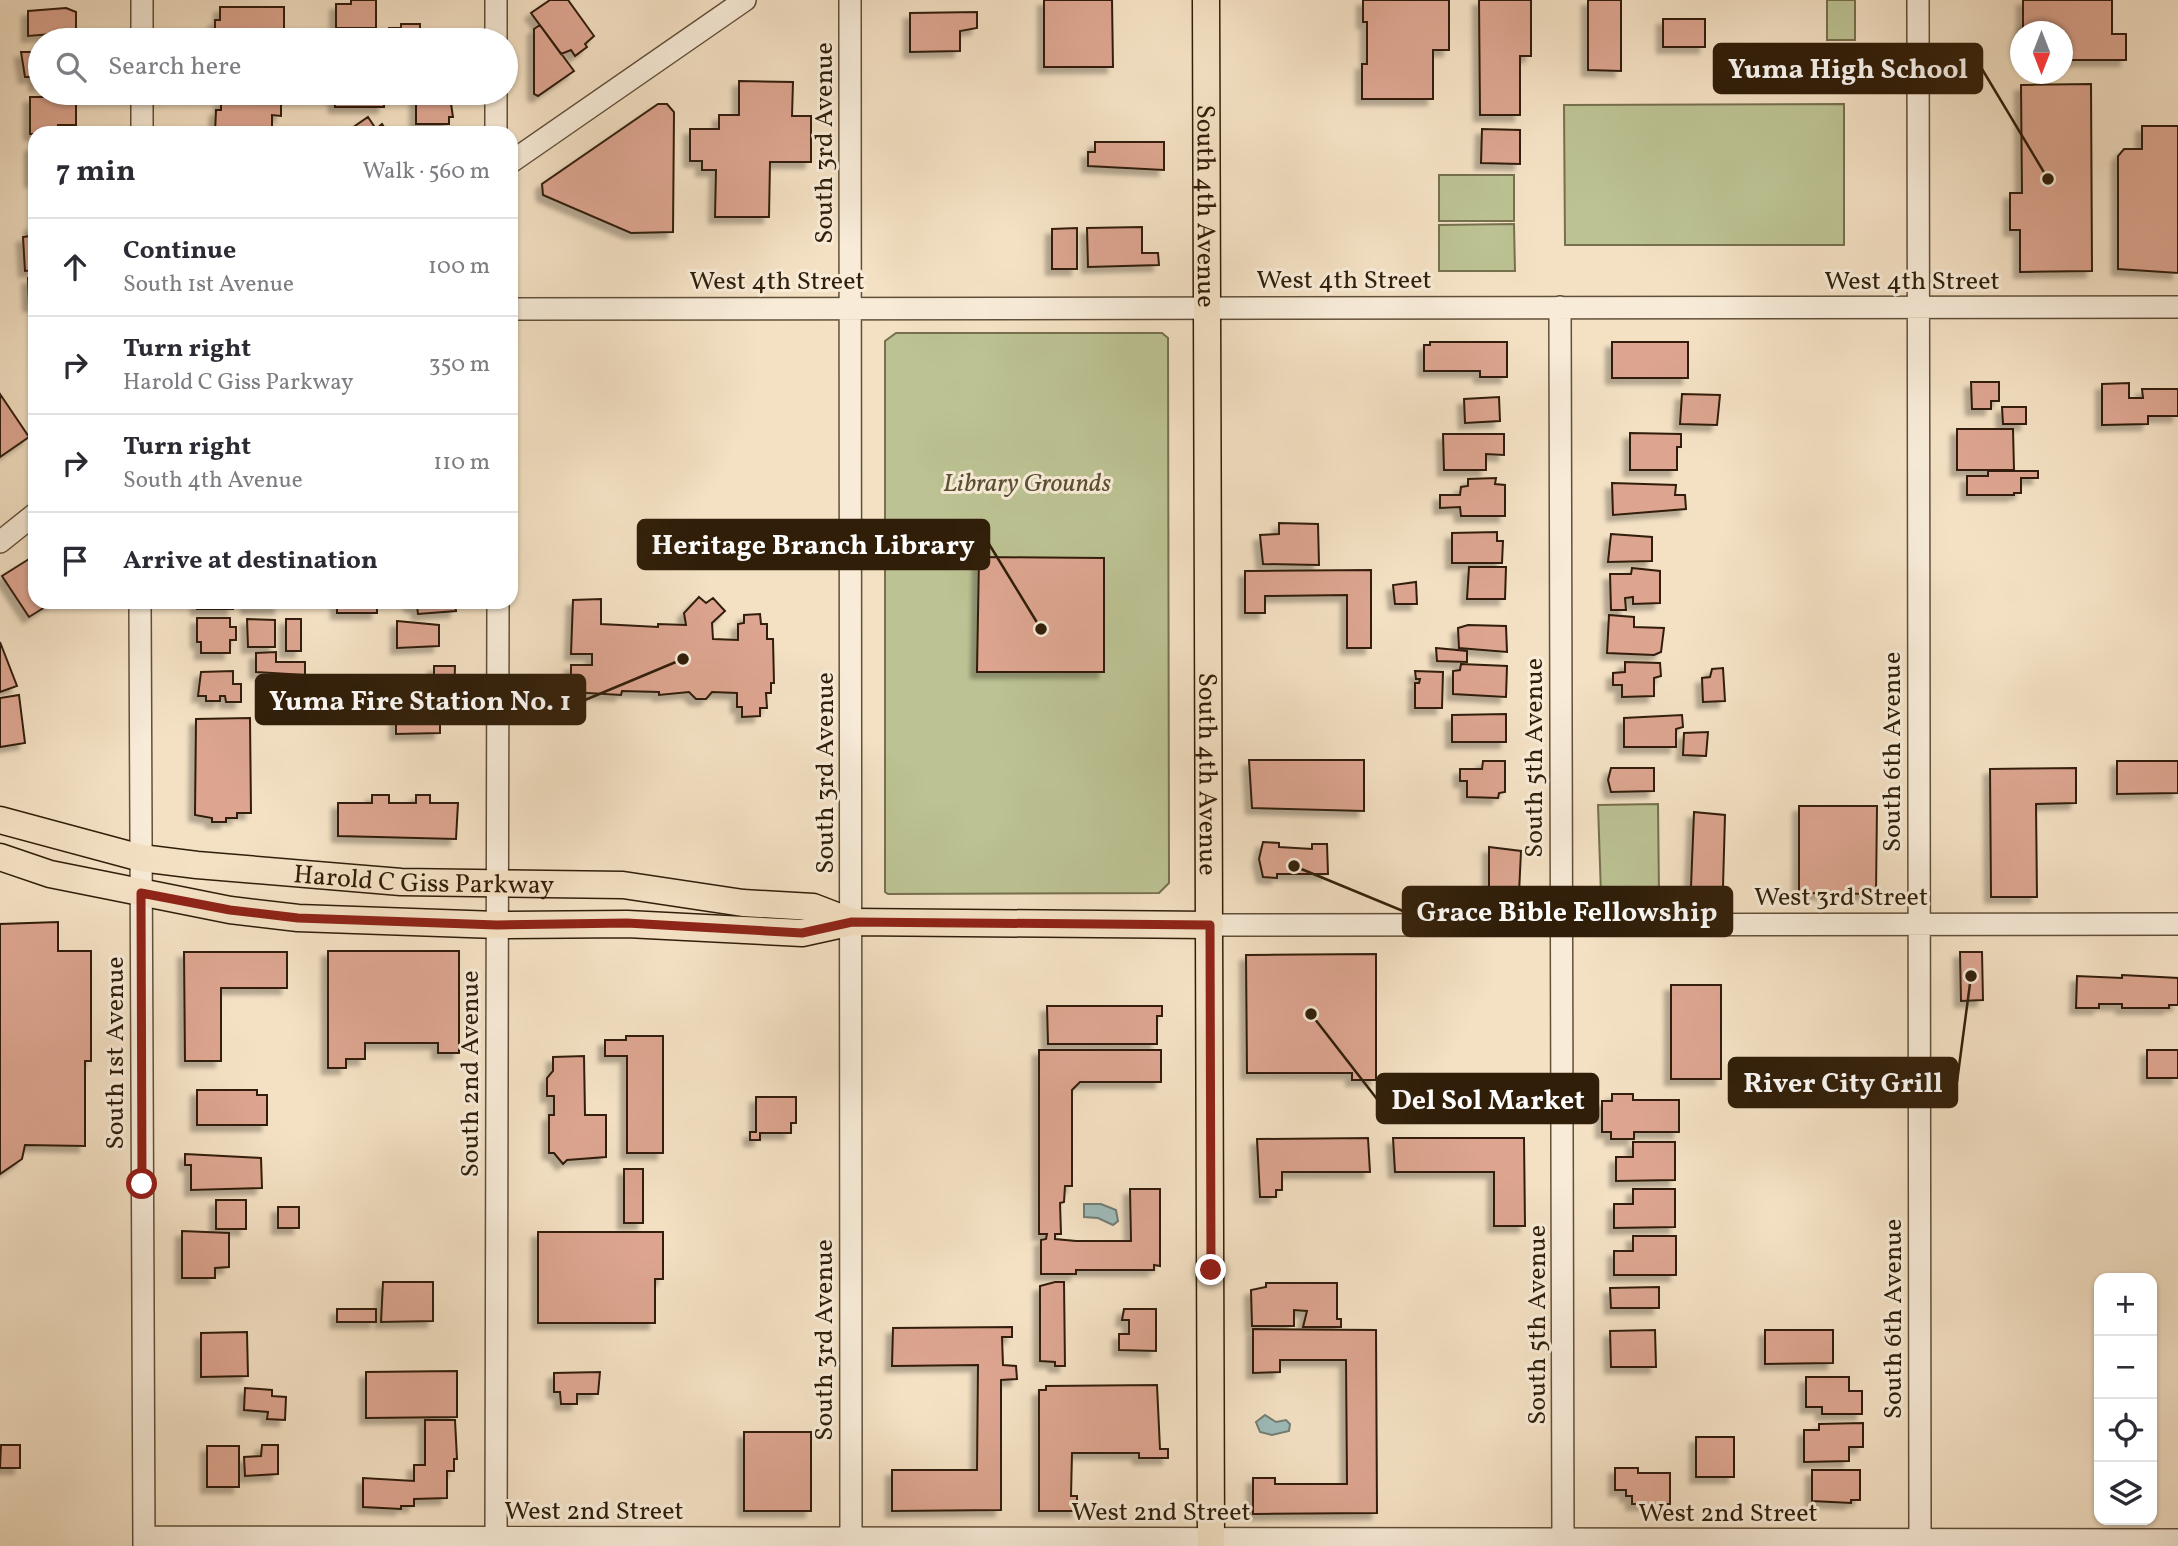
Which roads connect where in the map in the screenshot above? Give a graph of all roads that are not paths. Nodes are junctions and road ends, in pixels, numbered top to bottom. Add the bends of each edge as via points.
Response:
1 (142, 0) edge
2 (496, 0) edge
3 (745, 0) edge
4 (850, 0) edge
5 (1206, 0) edge
6 (1918, 0) edge
7 (142, 28) edge
8 (496, 28) edge
9 (142, 105) edge
10 (496, 105) edge
11 (142, 126) edge
12 (496, 126) edge
13 (518, 157) edge
14 (852, 307) junction
15 (1207, 307) junction
16 (1560, 307) junction
17 (2178, 307) edge
18 (518, 309) edge
19 (1919, 309) junction
20 (28, 520) edge
21 (0, 542) edge
22 (140, 609) edge
23 (498, 609) edge
24 (0, 820) edge
25 (0, 858) edge
26 (141, 858) junction
27 (497, 886) junction
28 (141, 893) junction
29 (852, 922) junction
30 (1919, 924) junction
31 (2178, 924) edge
32 (497, 925) junction
33 (1210, 925) junction
34 (1562, 925) junction
35 (144, 1541) edge
36 (2178, 1541) edge
37 (496, 1542) edge
38 (851, 1542) edge
39 (1211, 1542) edge
40 (1563, 1543) edge
41 (1920, 1543) edge

1 - 7 street
2 - 8 street
3 - 13 street
4 - 14 street, South 3rd Avenue
5 - 15 main road, South 4th Avenue
6 - 19 street, South 6th Avenue
9 - 11 street
10 - 12 street
14 - 15 street, West 4th Street
14 - 18 street, West 4th Street
14 - 29 street, South 3rd Avenue
15 - 16 street, West 4th Street
15 - 33 main road, South 4th Avenue
16 - 19 street, West 4th Street
16 - 34 street, South 5th Avenue
17 - 19 street, West 4th Street
19 - 30 street, South 6th Avenue
20 - 21 street
22 - 26 street, South 1st Avenue
23 - 27 street, South 2nd Avenue
24 - 26 main road, Harold C Giss Parkway
25 - 28 main road, Harold C Giss Parkway
26 - 27 main road, Harold C Giss Parkway via 288,875
26 - 28 street, South 1st Avenue
27 - 29 main road, Harold C Giss Parkway via 623,885 743,904 813,907
27 - 32 street, South 2nd Avenue
28 - 32 main road, Harold C Giss Parkway via 298,918
28 - 35 street, South 1st Avenue
29 - 32 main road, Harold C Giss Parkway via 802,933 627,923
29 - 33 main road, Harold C Giss Parkway
29 - 38 street, South 3rd Avenue
30 - 31 street, West 3rd Street
30 - 34 street, West 3rd Street
30 - 41 street, South 6th Avenue
32 - 37 street, South 2nd Avenue
33 - 34 street, West 3rd Street
33 - 39 main road, South 4th Avenue
34 - 40 street, South 5th Avenue
35 - 37 street, West 2nd Street
36 - 41 street, West 2nd Street
37 - 38 street, West 2nd Street
38 - 39 street, West 2nd Street
39 - 40 street, West 2nd Street
40 - 41 street, West 2nd Street

